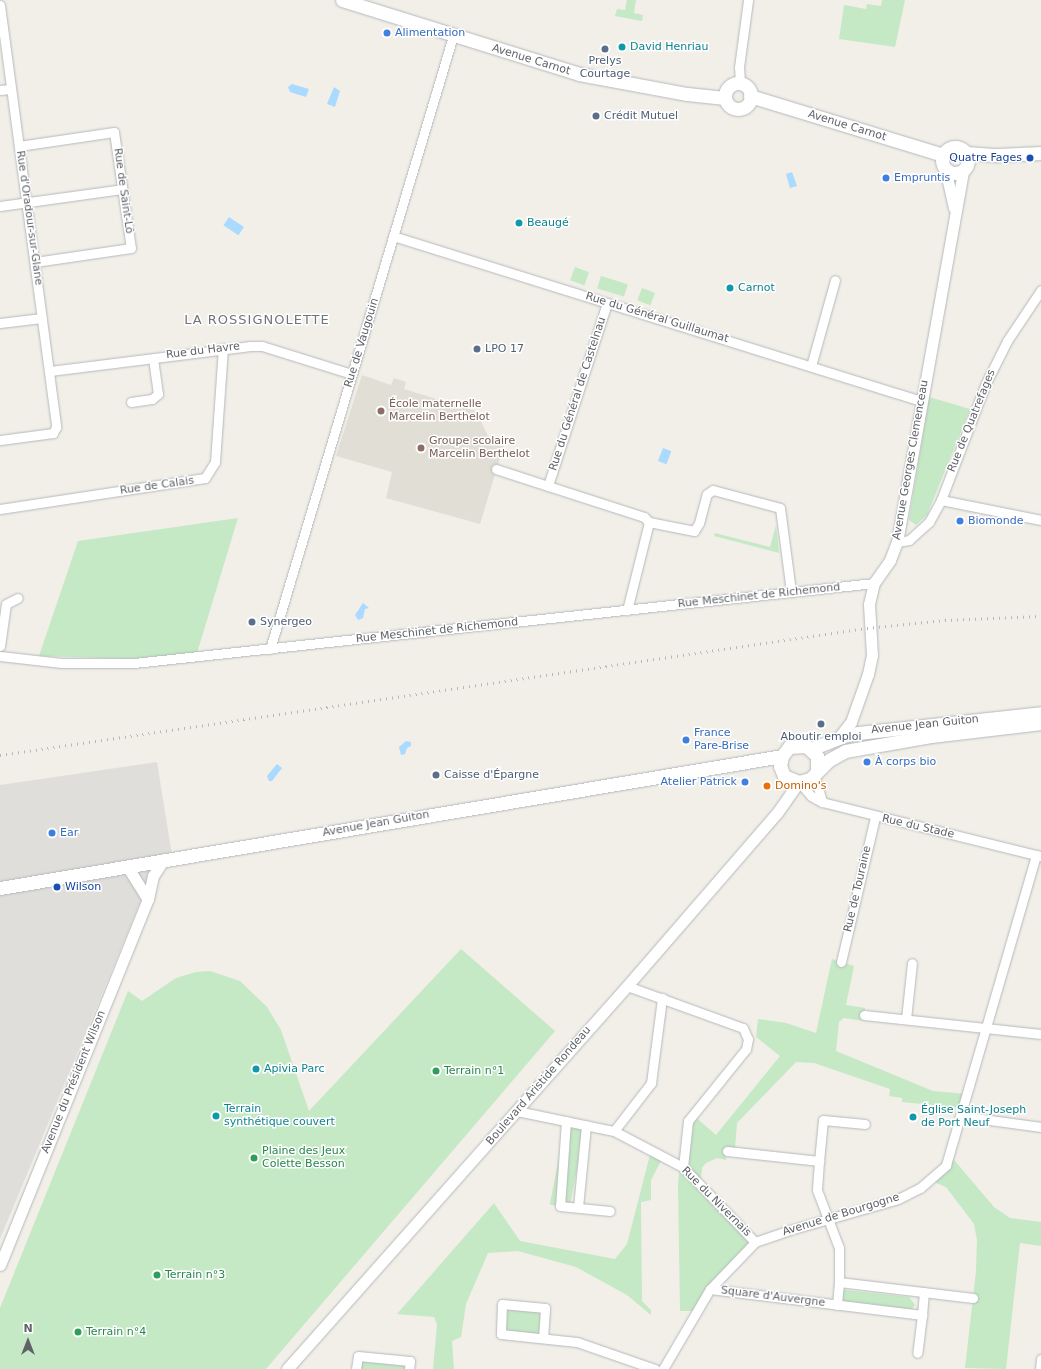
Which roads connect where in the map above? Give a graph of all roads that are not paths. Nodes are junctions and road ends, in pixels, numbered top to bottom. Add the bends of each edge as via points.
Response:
1 (342, 0) edge
2 (748, 0) edge
3 (0, 6) edge
4 (453, 36) junction
5 (740, 84) junction
6 (10, 89) junction
7 (0, 90) edge
8 (750, 96) junction
9 (725, 98) junction
10 (19, 146) junction
11 (1041, 153) edge
12 (944, 162) junction
13 (965, 163) junction
14 (122, 189) junction
15 (27, 202) junction
16 (0, 206) edge
17 (955, 215) junction
18 (393, 236) junction
19 (35, 262) junction
20 (835, 280) dead end
21 (1041, 290) edge
22 (607, 303) junction
23 (42, 318) junction
24 (0, 324) edge
25 (223, 348) junction
26 (153, 358) junction
27 (811, 366) junction
28 (50, 371) junction
29 (352, 374) junction
30 (921, 400) junction
31 (131, 402) dead end
32 (0, 440) edge
33 (496, 469) dead end
34 (548, 486) junction
35 (941, 500) junction
36 (0, 509) edge
37 (1041, 520) edge
38 (649, 522) junction
39 (897, 542) junction
40 (874, 583) junction
41 (791, 592) junction
42 (18, 598) dead end
43 (627, 610) junction
44 (0, 646) edge
45 (270, 649) junction
46 (0, 656) edge
47 (1041, 713) edge
48 (1041, 723) edge
49 (854, 728) junction
50 (811, 749) junction
51 (839, 754) junction
52 (782, 756) junction
53 (751, 761) junction
54 (816, 772) junction
55 (783, 773) junction
56 (799, 782) junction
57 (786, 798) junction
58 (822, 802) junction
59 (875, 817) junction
60 (1038, 856) edge
61 (164, 859) junction
62 (127, 866) junction
63 (0, 888) edge
64 (148, 899) junction
65 (841, 962) dead end
66 (912, 963) dead end
67 (627, 986) junction
68 (662, 998) junction
69 (864, 1015) dead end
70 (906, 1019) junction
71 (986, 1028) junction
72 (1041, 1034) edge
73 (517, 1111) junction
74 (960, 1116) junction
75 (566, 1121) junction
76 (865, 1124) dead end
77 (586, 1125) junction
78 (1041, 1127) edge
79 (614, 1131) junction
80 (726, 1152) dead end
81 (819, 1161) junction
82 (683, 1167) junction
83 (578, 1207) junction
84 (610, 1210) dead end
85 (826, 1219) junction
86 (755, 1242) junction
87 (0, 1266) edge
88 (839, 1282) junction
89 (710, 1289) junction
90 (924, 1292) junction
91 (973, 1298) dead end
92 (836, 1305) junction
93 (922, 1315) junction
94 (543, 1338) junction
95 (917, 1353) dead end
96 (1041, 1359) edge
97 (288, 1369) edge
98 (356, 1369) edge
99 (409, 1369) edge
100 (655, 1369) edge
101 (663, 1369) edge
102 (1040, 1369) edge

1 - 4 main road, Avenue Carnot
2 - 5 street via 739,67
3 - 6 street, Rue d'Oradour-sur-Glane
4 - 9 main road, Avenue Carnot via 579,74 687,94
4 - 18 street, Rue de Vaugouin
5 - 8 main road via 746,88
5 - 9 main road via 729,87
6 - 7 street
6 - 10 street, Rue d'Oradour-sur-Glane
8 - 9 main road via 747,105 740,109 728,105
8 - 12 main road, Avenue Carnot
10 - 14 street, Rue de Saint-Lô via 114,132
10 - 15 street, Rue d'Oradour-sur-Glane
11 - 13 main road via 997,155
12 - 13 main road, Avenue Carnot via 952,172
12 - 13 main road via 954,148
12 - 17 street, Avenue Georges Clemenceau
13 - 17 street, Avenue Georges Clemenceau
14 - 15 street
14 - 19 street, Rue de Saint-Lô via 131,248
15 - 16 street
15 - 19 street, Rue d'Oradour-sur-Glane
17 - 30 street, Avenue Georges Clemenceau
18 - 22 street, Rue du Général Guillaumat
18 - 29 street, Rue de Vaugouin
19 - 23 street, Rue d'Oradour-sur-Glane
20 - 27 street
21 - 35 street, Rue de Quatrefages via 1007,341 986,383
22 - 27 street, Rue du Général Guillaumat
22 - 34 street, Rue du Général de Castelnau
23 - 24 street
23 - 28 street, Rue d'Oradour-sur-Glane
25 - 26 street, Rue du Havre
25 - 29 street, Rue du Havre via 262,346
25 - 36 street, Rue de Calais via 215,462 205,478
26 - 28 street, Rue du Havre
26 - 31 street via 158,394 152,399
27 - 30 street, Rue du Général Guillaumat
28 - 32 street, Rue d'Oradour-sur-Glane via 56,431
29 - 45 street, Rue de Vaugouin
30 - 39 street, Avenue Georges Clemenceau
33 - 34 street, Rue du Général de Castelnau
34 - 38 street, Rue du Général de Castelnau via 644,517
35 - 37 street
35 - 39 street, Rue de Quatrefages via 929,522 920,532 909,540
38 - 41 street, Rue du Général de Castelnau via 694,531 699,523 707,494 714,490 780,508 783,513
38 - 43 street
39 - 40 street, Avenue Georges Clemenceau via 890,560
40 - 41 street, Rue Meschinet de Richemond
40 - 49 street, Avenue Georges Clemenceau via 869,604 871,663
41 - 43 street, Rue Meschinet de Richemond
42 - 44 street via 6,604
43 - 45 street, Rue Meschinet de Richemond
45 - 46 street, Rue Meschinet de Richemond via 134,664 62,664
47 - 49 main road, Avenue Jean Guiton
48 - 51 main road, Avenue Jean Guiton via 931,736
49 - 50 main road, Avenue Jean Guiton
49 - 51 street, Avenue Georges Clemenceau via 858,743 844,746
50 - 52 main road via 795,745
50 - 54 main road via 817,756
51 - 54 main road, Avenue Jean Guiton
52 - 53 main road, Avenue Jean Guiton
52 - 55 main road
53 - 55 main road, Avenue Jean Guiton
53 - 61 main road, Avenue Jean Guiton
54 - 56 main road
54 - 58 street
55 - 56 main road
55 - 57 street
56 - 57 street, Boulevard Aristide Rondeau
56 - 58 street via 811,796
57 - 67 street, Boulevard Aristide Rondeau via 777,813
58 - 59 street, Rue du Stade
59 - 60 street, Rue du Stade
59 - 65 street, Rue de Touraine
60 - 71 street, Avenue de Bourgogne
61 - 62 main road, Avenue Jean Guiton
61 - 64 street, Avenue du Président Wilson via 153,876
62 - 63 main road, Avenue Jean Guiton
62 - 64 street
64 - 87 street, Avenue du Président Wilson
66 - 70 street
67 - 68 street
67 - 73 street, Boulevard Aristide Rondeau
68 - 79 street via 651,1083
68 - 82 street via 743,1028 748,1039 746,1048 688,1121
69 - 70 street
70 - 71 street
71 - 72 street
71 - 74 street, Avenue de Bourgogne
73 - 75 street, Rue du Nivernais
73 - 97 street, Boulevard Aristide Rondeau
74 - 78 street
74 - 85 street, Avenue de Bourgogne via 946,1165 920,1188 898,1199
75 - 77 street, Rue du Nivernais
75 - 83 street via 560,1206
76 - 81 street, Square d'Auvergne via 823,1120
77 - 79 street, Rue du Nivernais
77 - 83 street
79 - 82 street, Rue du Nivernais
80 - 81 street
81 - 85 street, Square d'Auvergne via 816,1190
82 - 86 street, Rue du Nivernais
83 - 84 street
85 - 86 street, Avenue de Bourgogne
85 - 88 street, Square d'Auvergne via 838,1248
86 - 89 street, Avenue de Bourgogne
88 - 90 street
88 - 92 street, Square d'Auvergne
89 - 92 street, Square d'Auvergne
89 - 101 street, Avenue de Bourgogne
90 - 91 street
90 - 93 street
92 - 93 street, Square d'Auvergne
93 - 95 street
94 - 94 street via 500,1334 502,1304 545,1308
94 - 100 street via 577,1342
96 - 102 street
98 - 99 street via 358,1356 410,1361

